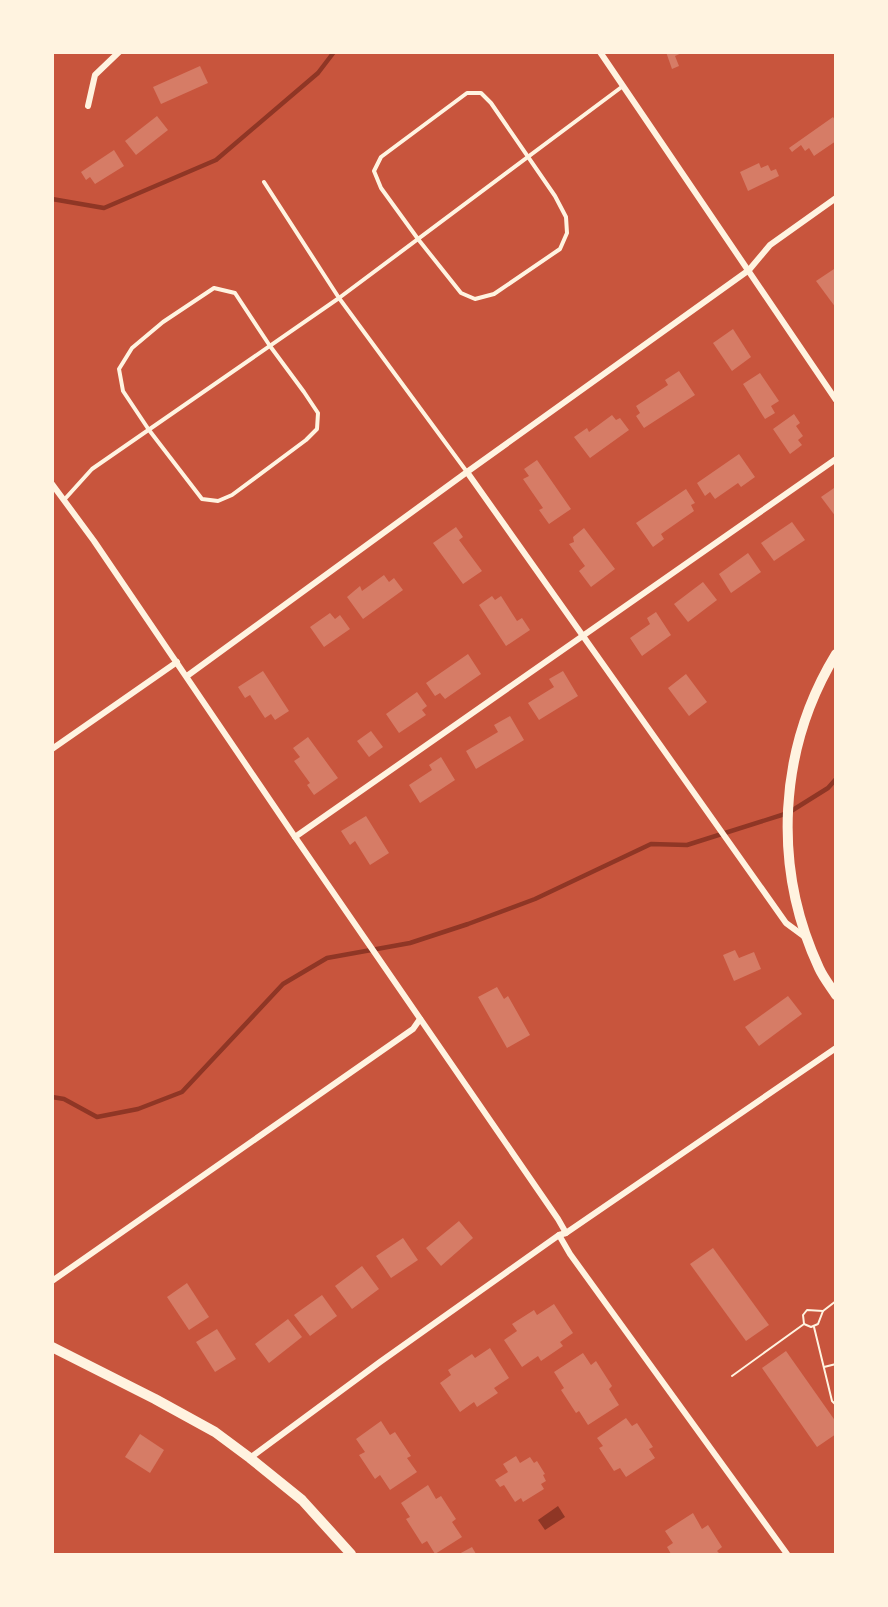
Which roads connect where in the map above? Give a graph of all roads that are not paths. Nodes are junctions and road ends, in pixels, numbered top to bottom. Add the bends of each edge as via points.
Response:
1 (119, 52) edge
2 (600, 52) edge
3 (623, 86) junction
4 (88, 106) dead end
5 (528, 157) junction
6 (264, 182) dead end
7 (836, 198) edge
8 (418, 239) junction
9 (749, 270) junction
10 (339, 298) junction
11 (270, 346) junction
12 (836, 400) edge
13 (149, 430) junction
14 (836, 459) edge
15 (467, 472) junction
16 (52, 484) edge
17 (64, 500) junction
18 (583, 636) junction
19 (836, 654) edge
20 (177, 662) junction
21 (187, 676) junction
22 (52, 749) edge
23 (295, 837) junction
24 (807, 938) junction
25 (836, 995) edge
26 (420, 1019) junction
27 (836, 1048) edge
28 (562, 1234) junction
29 (52, 1281) edge
30 (52, 1347) edge
31 (250, 1458) junction
32 (351, 1554) edge
33 (787, 1554) edge

1 - 4 street via 95,75
2 - 3 street
3 - 5 lane
3 - 9 street
5 - 8 lane
5 - 8 lane via 566,217 567,233 560,249 494,294 475,299 461,293
5 - 8 lane via 481,93 467,93 415,131 381,157 374,171 381,188
6 - 10 lane
7 - 9 street via 770,245
8 - 10 lane
9 - 12 street
9 - 15 street
10 - 11 lane
10 - 15 lane
11 - 13 lane
11 - 13 lane via 235,293 214,288 164,322 132,348 119,369 123,391
11 - 13 lane via 318,413 317,429 232,495 218,501 202,499
13 - 17 lane via 92,469
14 - 18 street
15 - 18 street
15 - 21 street
16 - 17 street
17 - 20 street
18 - 23 street
18 - 24 street via 786,923
19 - 24 main road via 802,728 789,790 789,861
20 - 21 street
20 - 22 street
21 - 23 street
23 - 26 street
24 - 25 main road via 819,969
26 - 28 street via 558,1219
26 - 29 street via 413,1029
27 - 28 street
28 - 31 street
28 - 33 street via 570,1254
30 - 31 main road via 195,1421
31 - 32 main road via 302,1500

